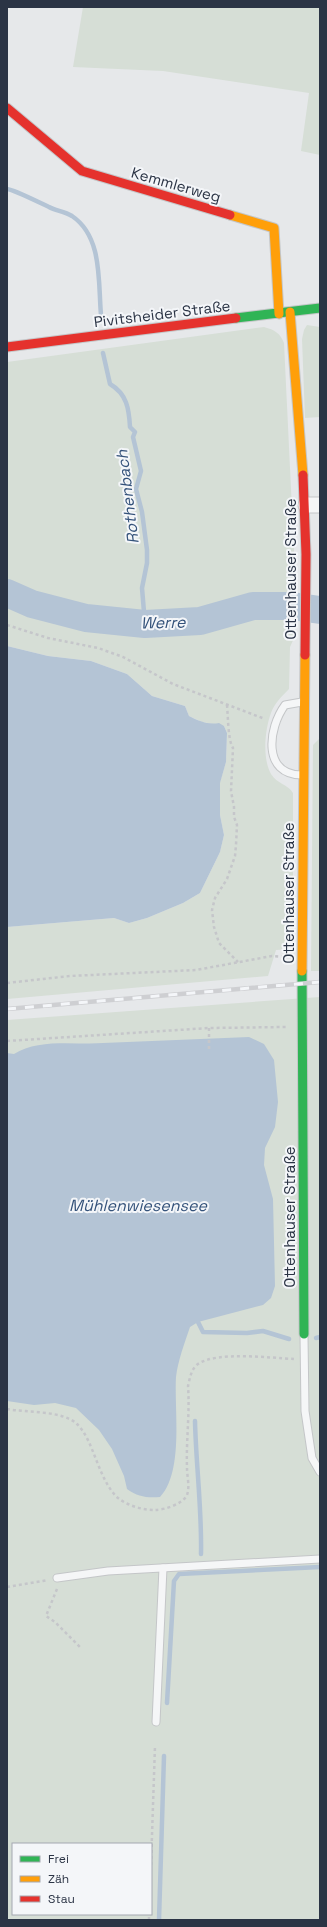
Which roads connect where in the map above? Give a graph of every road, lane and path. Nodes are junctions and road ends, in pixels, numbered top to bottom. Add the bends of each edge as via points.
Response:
1 (7, 108) edge
2 (320, 308) edge
3 (290, 312) junction
4 (279, 314) junction
5 (7, 347) edge
6 (313, 505) edge
7 (7, 624) edge
8 (304, 702) junction
9 (227, 705) junction
10 (275, 723) junction
11 (304, 775) junction
12 (302, 957) junction
13 (238, 962) junction
14 (7, 983) edge
15 (302, 1027) junction
16 (209, 1028) junction
17 (7, 1041) edge
18 (209, 1050) dead end
19 (304, 1334) joint
20 (305, 1360) junction
21 (7, 1409) edge
22 (320, 1472) edge
23 (320, 1559) edge
24 (163, 1568) junction
25 (57, 1578) junction
26 (7, 1587) edge
27 (81, 1648) dead end
28 (156, 1722) dead end
29 (155, 1746) dead end
30 (152, 1843) edge

1 - 4 street, Kemmlerweg via 82,171 274,228
2 - 3 street, Pivitsheider Straße
3 - 4 street, Pivitsheider Straße
3 - 6 street, Ottenhauser Straße
4 - 5 street, Pivitsheider Straße
6 - 8 street, Ottenhauser Straße via 305,635
7 - 9 path via 48,638 98,648 173,684
8 - 10 lane via 286,705
8 - 11 street, Ottenhauser Straße
9 - 10 path
9 - 13 path via 230,743 233,748 231,791 238,834 235,856 212,910 219,943
10 - 11 lane via 272,750 275,762 286,773
11 - 12 street, Ottenhauser Straße
12 - 13 path via 272,956
12 - 15 street, Ottenhauser Straße
13 - 14 path via 196,970 70,976
15 - 16 path
15 - 19 street, Ottenhauser Straße
16 - 17 path
16 - 18 path
19 - 20 lane, Ottenhauser Straße
20 - 21 path via 238,1356 212,1358 198,1364 190,1373 188,1386 187,1495 182,1502 161,1510 133,1506 118,1498 108,1486 77,1424 64,1416
20 - 22 lane, Ottenhauser Straße via 305,1412 312,1458
23 - 24 lane
24 - 25 lane via 108,1571
24 - 28 lane
25 - 26 path
25 - 27 path via 57,1590 46,1616
29 - 30 path

